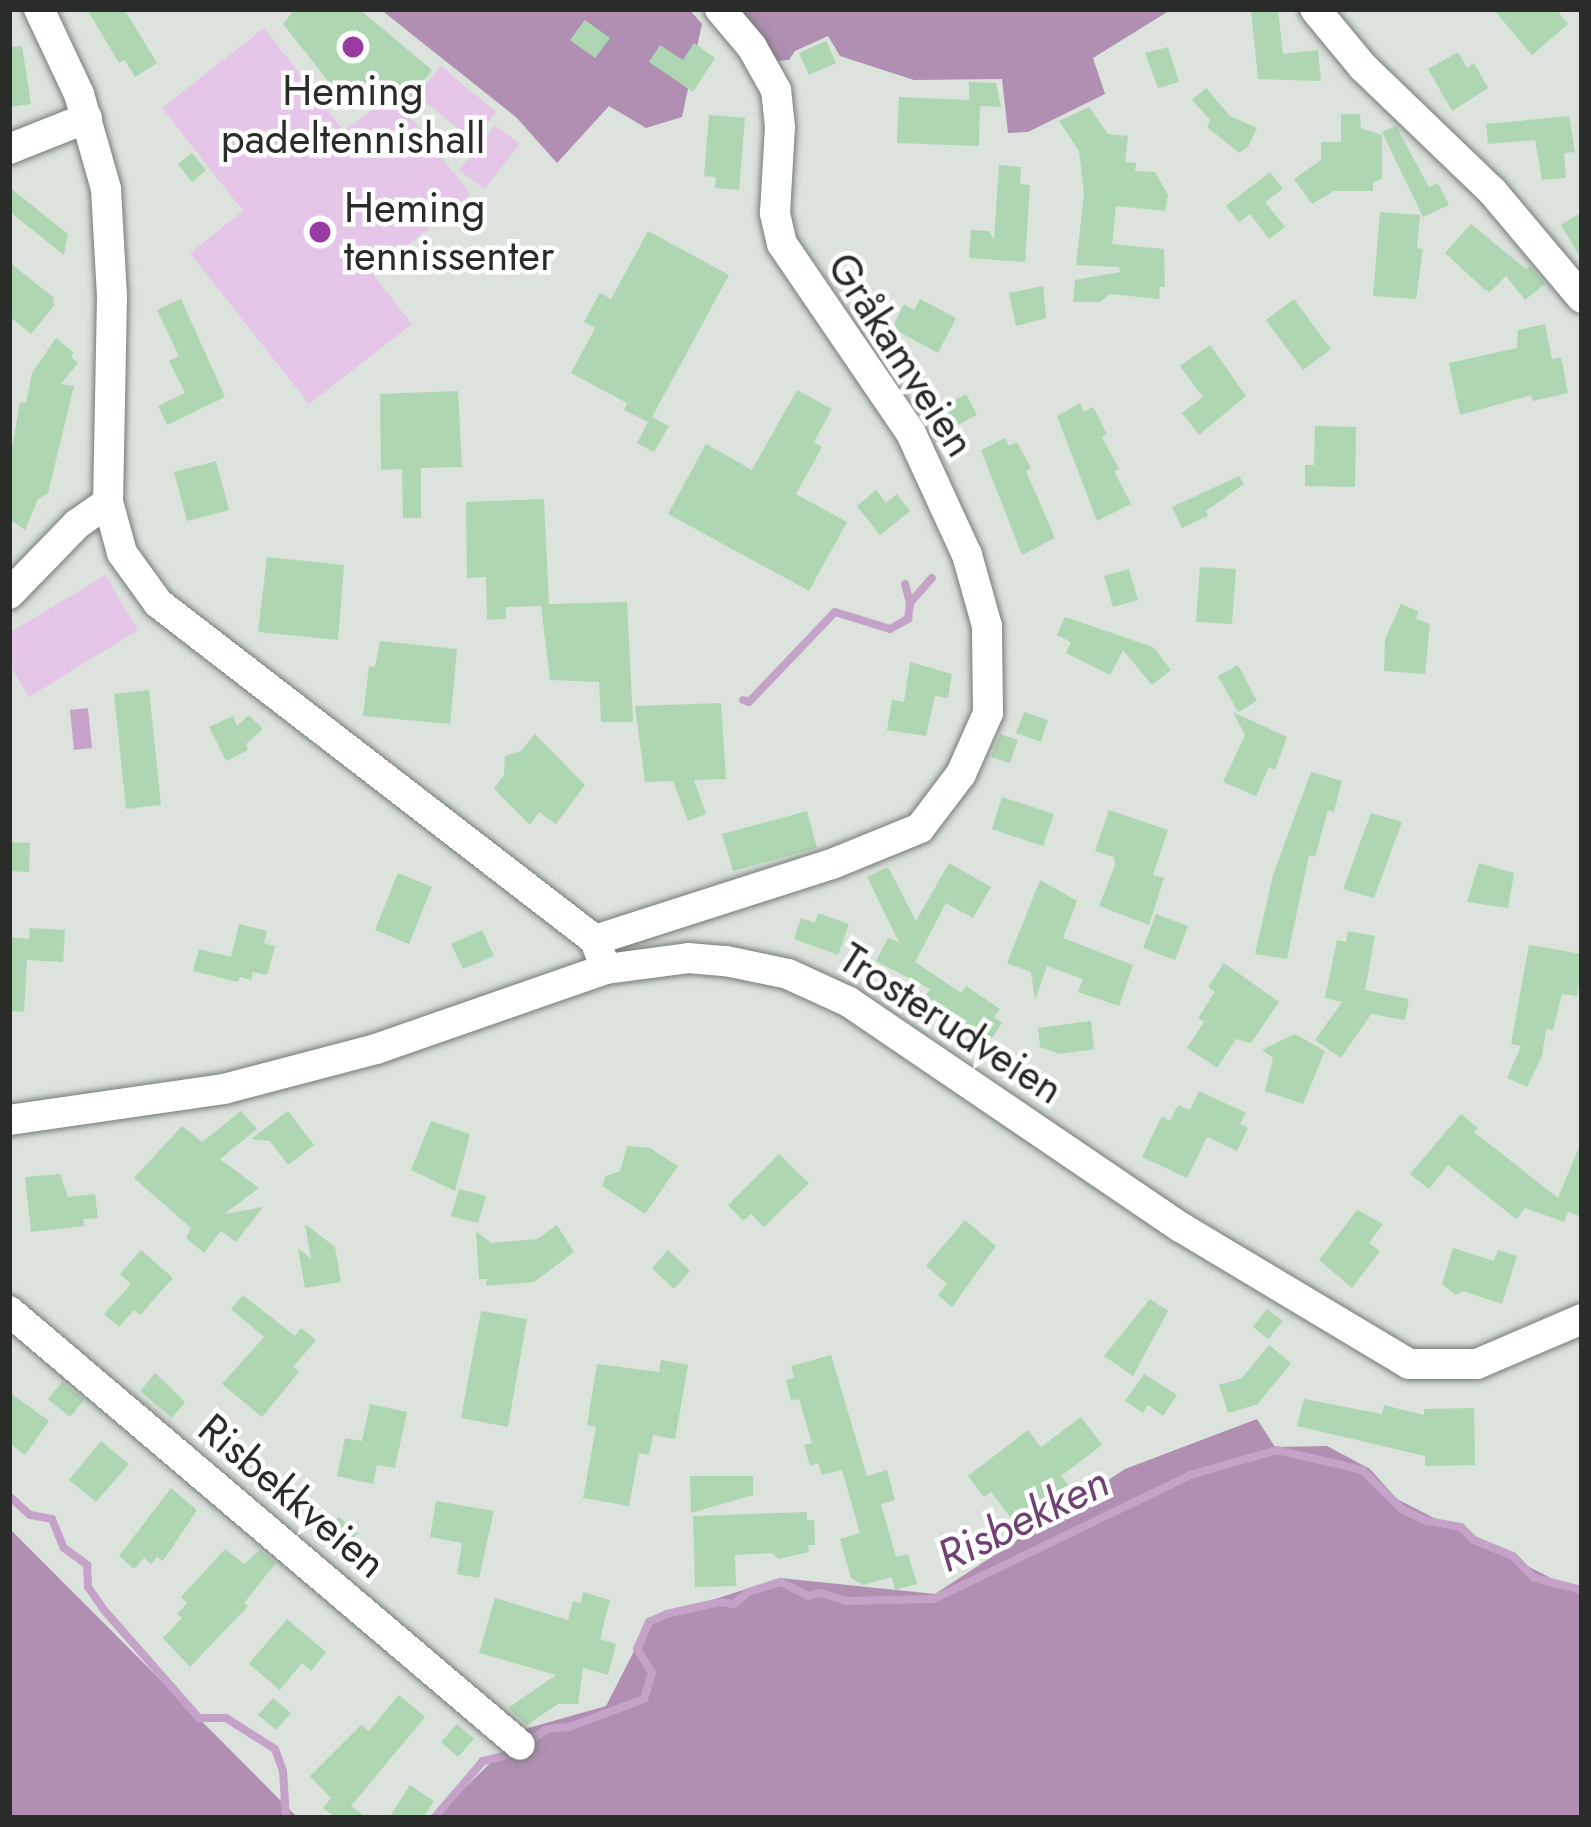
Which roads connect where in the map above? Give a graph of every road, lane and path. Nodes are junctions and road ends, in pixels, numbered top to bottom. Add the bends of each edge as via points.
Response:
1 (39, 9) edge
2 (720, 9) edge
3 (1315, 9) edge
4 (87, 118) junction
5 (9, 149) edge
6 (1582, 298) edge
7 (108, 502) junction
8 (9, 594) edge
9 (601, 955) junction
10 (9, 1120) edge
11 (9, 1311) edge
12 (1582, 1319) edge
13 (520, 1745) dead end

1 - 4 street
2 - 9 street, Gråkamveien via 776,90 782,244 911,433 967,555 987,626 988,713 962,774 920,828
3 - 6 street via 1363,67 1492,191
4 - 5 street
4 - 7 street via 111,236
7 - 8 street
7 - 9 street via 122,553 158,603
9 - 10 street, Trosterudveien via 376,1049 224,1089
9 - 12 street, Trosterudveien via 727,961 816,985 892,1028 1182,1228 1409,1364 1477,1364
11 - 13 street, Risbekkveien

